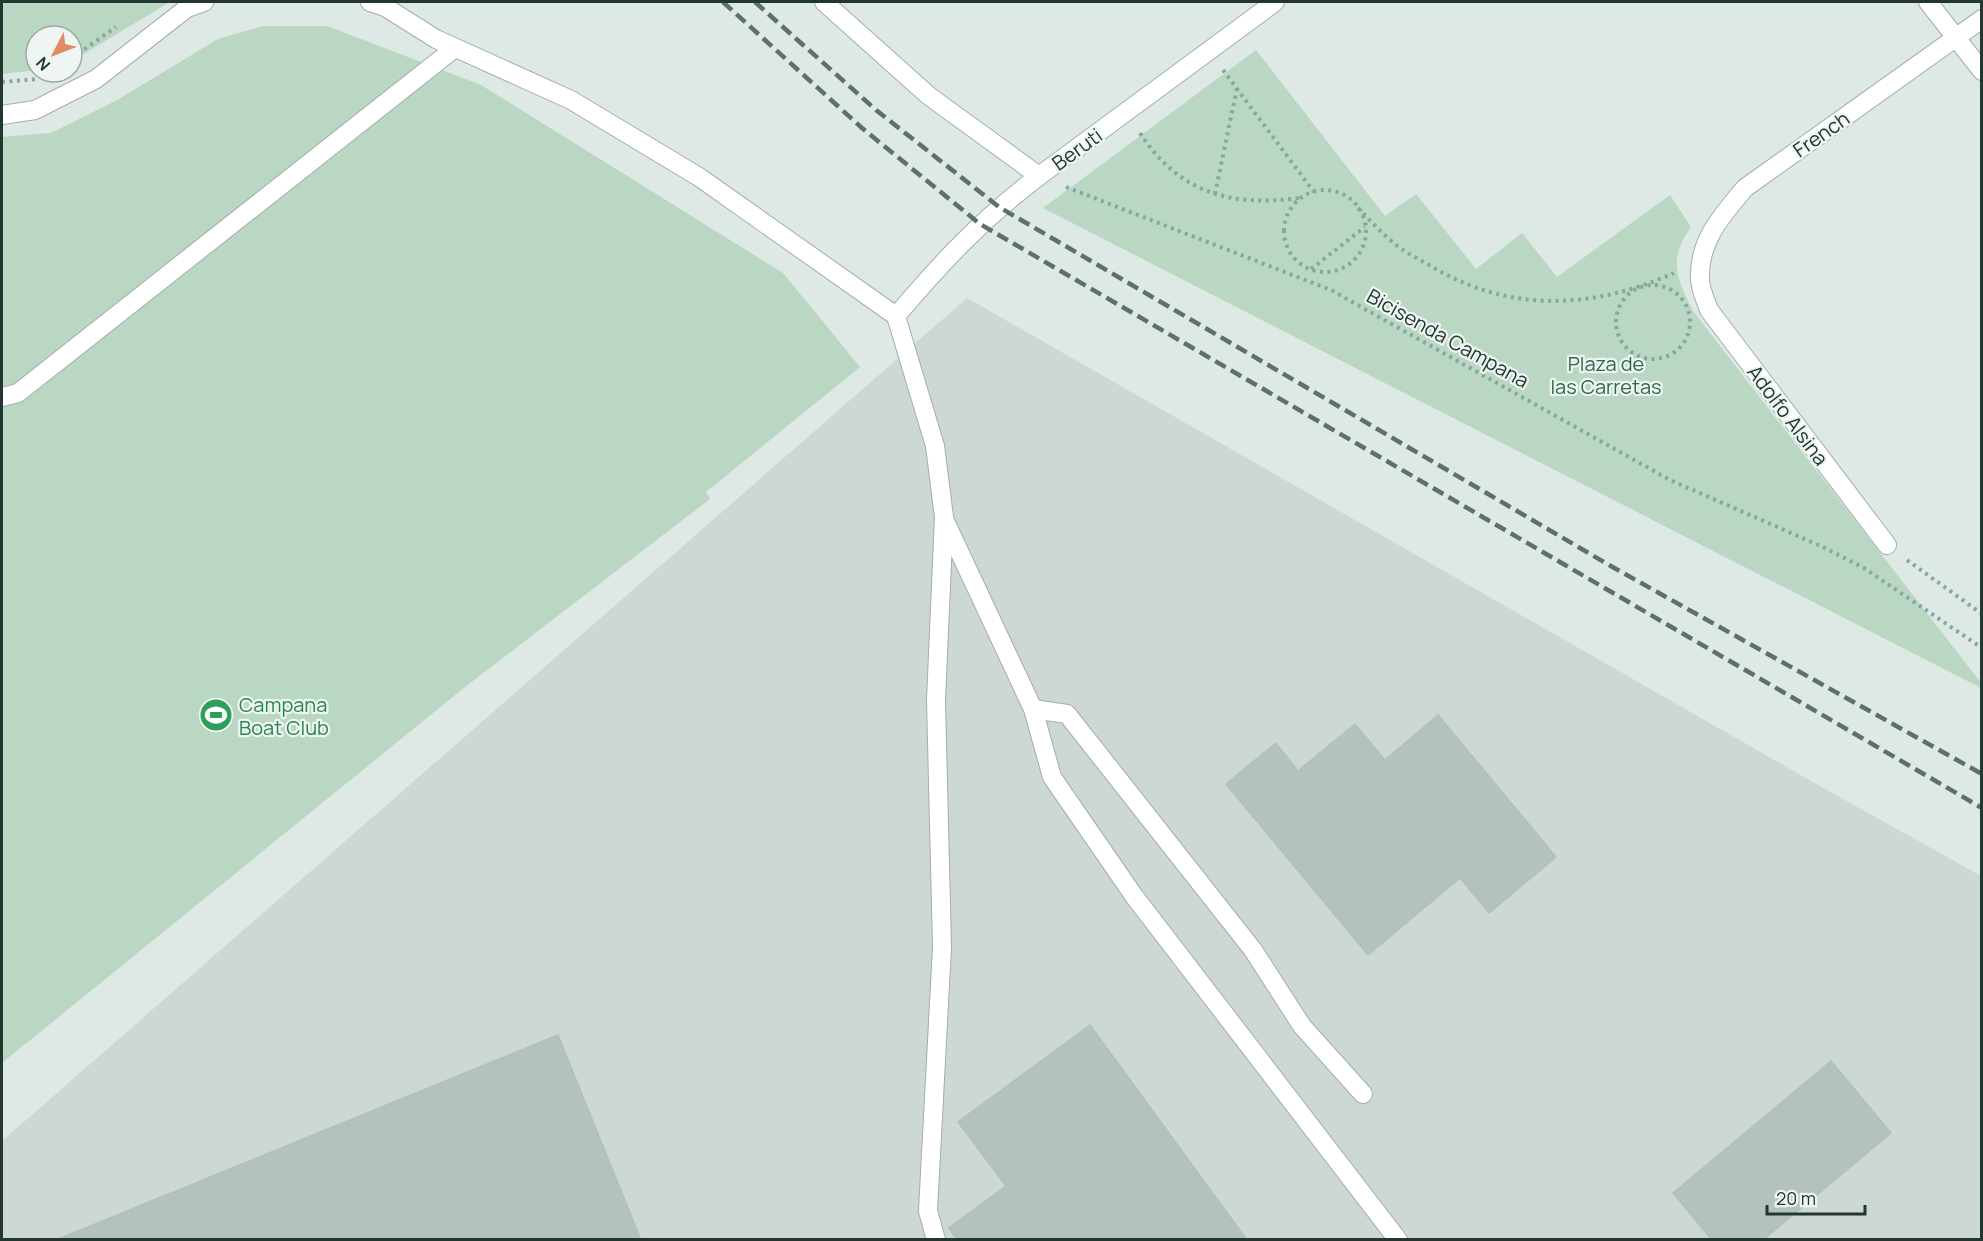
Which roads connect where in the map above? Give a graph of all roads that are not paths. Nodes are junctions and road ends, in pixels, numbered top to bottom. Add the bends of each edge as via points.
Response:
1 (204, 2) edge
2 (824, 2) edge
3 (1275, 2) edge
4 (1928, 2) edge
5 (378, 3) edge
6 (1982, 19) edge
7 (1956, 39) junction
8 (455, 48) junction
9 (1982, 71) edge
10 (2, 115) edge
11 (1039, 176) junction
12 (1700, 279) joint
13 (896, 316) junction
14 (2, 397) edge
15 (944, 517) junction
16 (1887, 545) road end
17 (1033, 709) junction
18 (1363, 1094) dead end
19 (936, 1239) edge
20 (1398, 1239) edge

1 - 10 street via 187,8 96,79 35,110
2 - 11 street via 929,96
3 - 11 street, Beruti
4 - 7 street
5 - 8 street
6 - 7 street, French
7 - 9 street
7 - 12 street, French via 1745,188 1717,221 1703,251
8 - 13 street via 571,100 699,177
8 - 14 street via 18,393
11 - 13 street, Beruti via 951,252
12 - 16 street, Adolfo Alsina via 1709,310
13 - 15 street via 935,446
15 - 17 street
15 - 19 street via 936,700 942,947 928,1210
17 - 18 street via 1067,714 1253,950 1302,1026
17 - 20 street via 1052,777 1115,869

